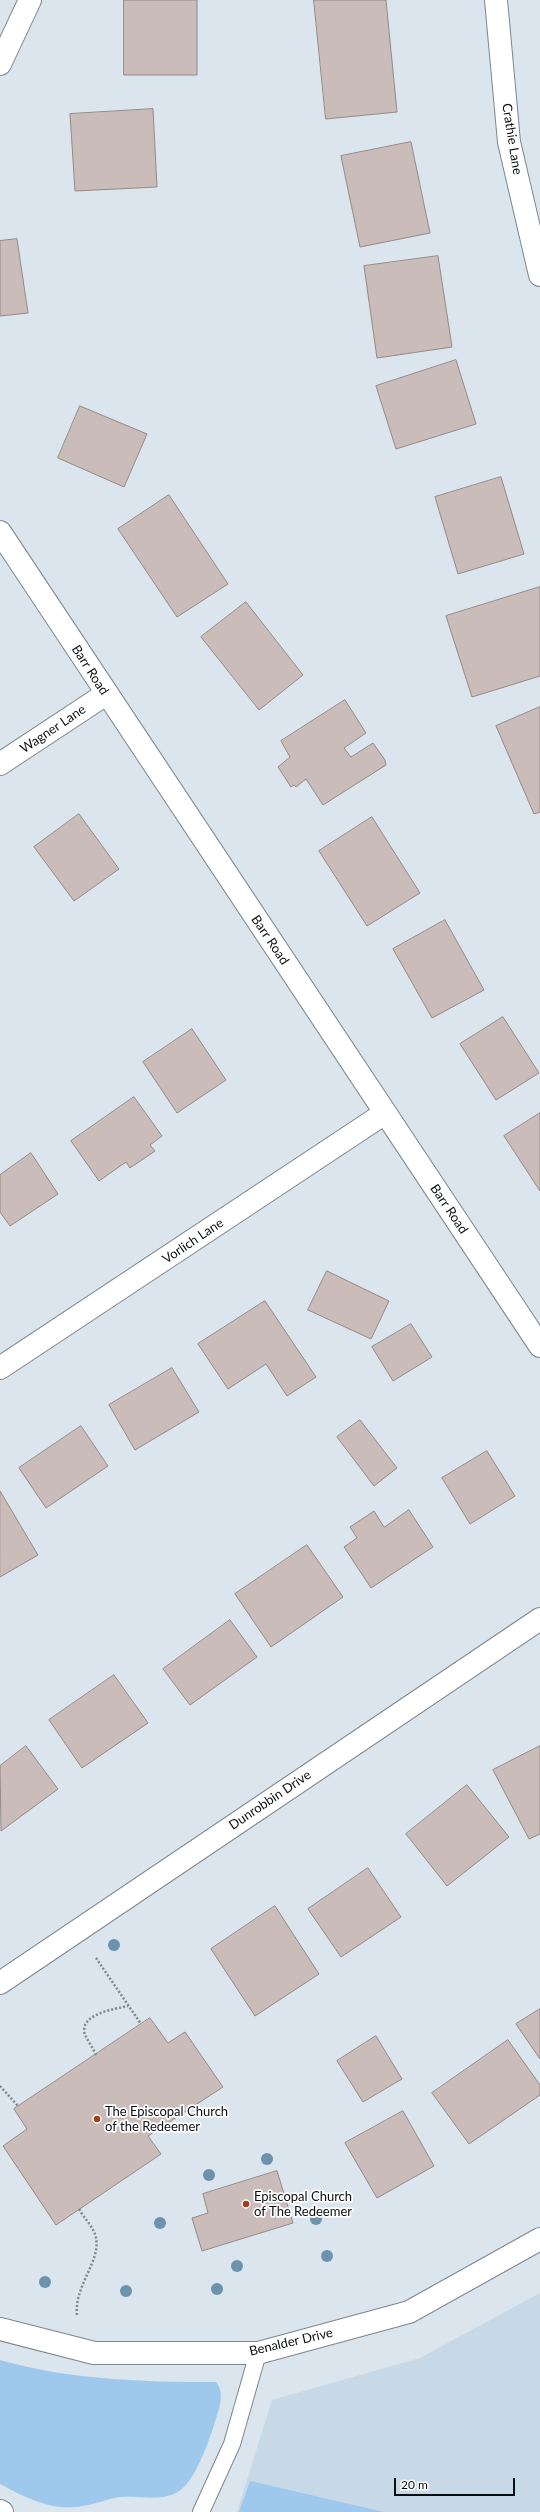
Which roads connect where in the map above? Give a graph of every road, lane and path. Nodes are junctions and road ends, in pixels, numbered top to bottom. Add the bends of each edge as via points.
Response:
1 (30, 0) edge
2 (496, 0) edge
3 (0, 64) edge
4 (540, 275) edge
5 (0, 532) edge
6 (106, 694) junction
7 (0, 764) edge
8 (385, 1113) junction
9 (540, 1346) edge
10 (0, 1368) edge
11 (540, 1619) edge
12 (77, 1929) junction
13 (0, 1983) edge
14 (128, 2006) junction
15 (141, 2024) dead end
16 (96, 2055) dead end
17 (0, 2086) edge
18 (18, 2106) dead end
19 (79, 2209) dead end
20 (540, 2239) edge
21 (0, 2329) edge
22 (81, 2349) junction
23 (258, 2353) junction
24 (201, 2512) edge

1 - 3 street
2 - 4 street, Crathie Lane via 509,142
5 - 6 street, Barr Road
6 - 7 street, Wagner Lane
6 - 8 street, Barr Road
8 - 9 street, Barr Road
8 - 10 street, Vorlich Lane
11 - 12 street, Dunrobbin Drive
12 - 13 street, Dunrobbin Drive
12 - 14 path
14 - 15 path
14 - 16 path via 94,2015 86,2023 84,2033
17 - 18 path
19 - 22 path via 96,2238 96,2254 84,2277 76,2306
20 - 23 street, Benalder Drive via 409,2312
21 - 22 street, Benalder Drive
22 - 23 street, Benalder Drive via 94,2353
23 - 24 lane via 232,2444

